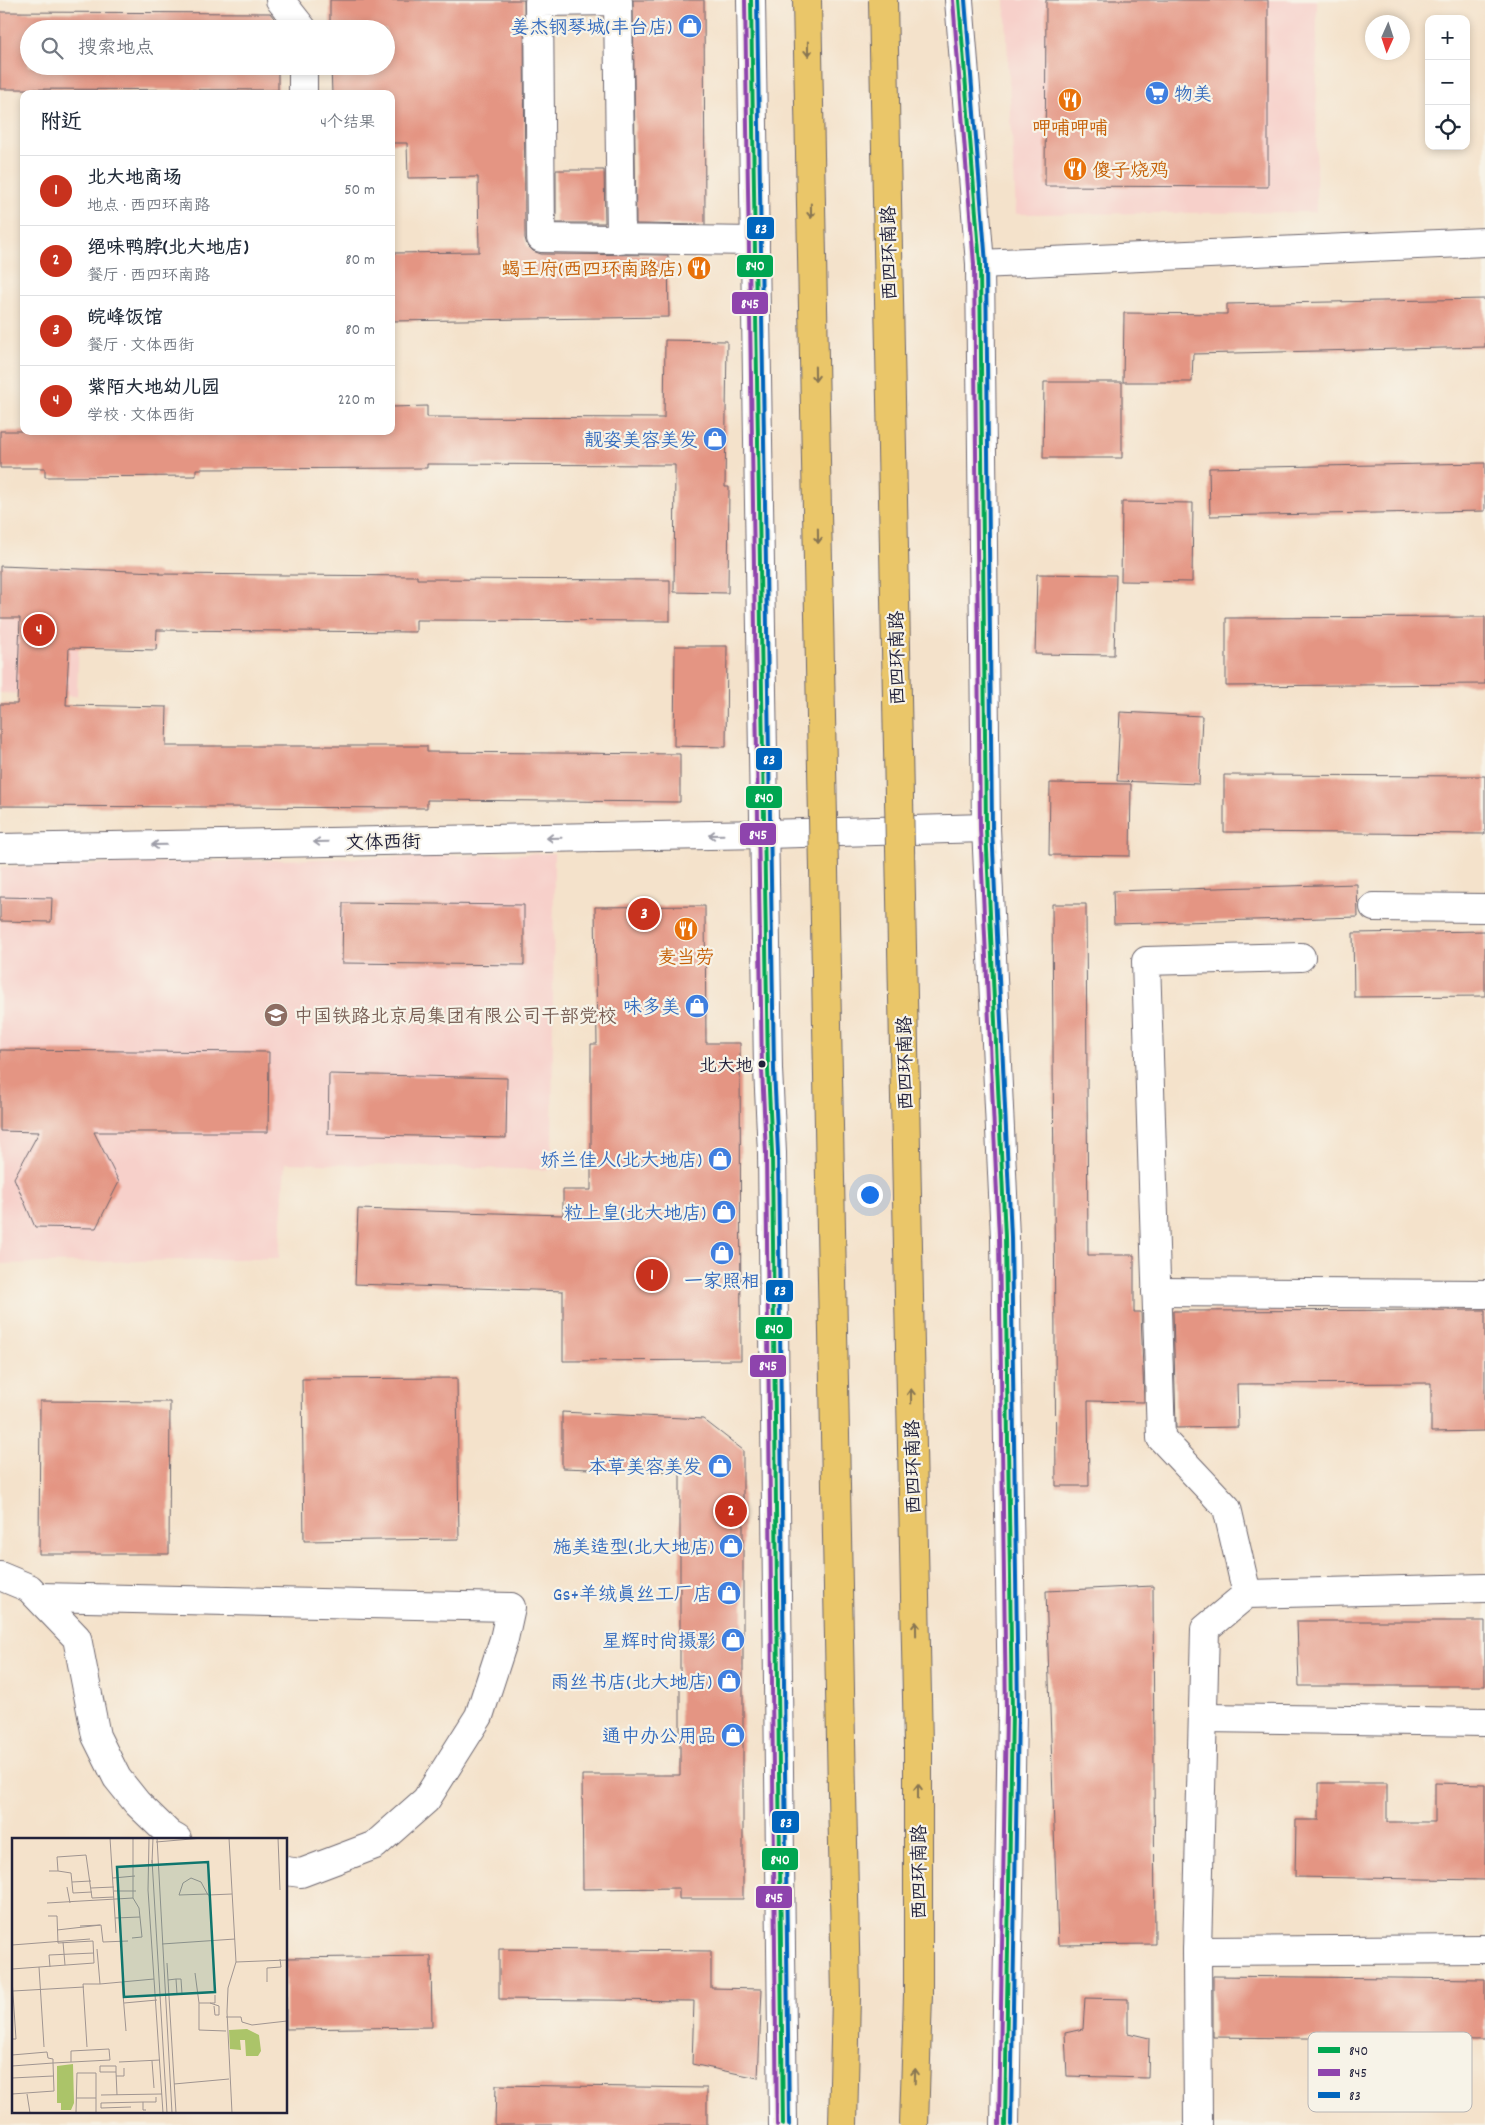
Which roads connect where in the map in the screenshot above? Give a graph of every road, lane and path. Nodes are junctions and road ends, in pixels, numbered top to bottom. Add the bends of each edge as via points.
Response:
1 (280, 0) edge
2 (751, 0) edge
3 (807, 0) edge
4 (884, 0) edge
5 (959, 0) edge
6 (296, 20) edge
7 (303, 75) edge
8 (303, 90) edge
9 (621, 240) junction
10 (755, 241) junction
11 (1485, 242) edge
12 (980, 264) junction
13 (986, 828) junction
14 (765, 834) junction
15 (0, 848) edge
16 (1374, 907) dead end
17 (1485, 908) edge
18 (1301, 957) dead end
19 (1156, 1292) junction
20 (1485, 1294) edge
21 (0, 1576) edge
22 (1485, 1588) edge
23 (1247, 1594) junction
24 (39, 1598) junction
25 (1203, 1718) junction
26 (1485, 1722) edge
27 (175, 1838) edge
28 (288, 1871) edge
29 (1485, 1949) edge
30 (1197, 1951) junction
31 (783, 2125) edge
32 (843, 2125) edge
33 (914, 2125) edge
34 (1005, 2125) edge
35 (1198, 2125) edge

1 - 6 street
2 - 10 street
3 -> 32 highway, bridge via 846,1977
33 -> 4 highway, 西四环南路, bridge via 918,1995 918,1746
5 - 12 street
7 - 8 street
9 - 9 street via 541,238 539,2 618,1
9 - 10 street
10 - 14 street
11 - 12 street
12 - 13 street
13 - 14 street, 文体西街
13 - 34 street via 1004,1237 1012,1702
14 -> 15 street, 文体西街
14 - 31 street via 772,1153
16 - 17 street
18 - 19 street via 1146,961
19 - 20 street
19 - 23 street via 1161,1438 1227,1508
21 - 24 street via 30,1588
22 - 23 street
23 - 25 street via 1205,1629
24 - 27 street via 77,1638 96,1736 116,1778
24 - 28 street via 511,1607 479,1716 426,1800 375,1845 302,1872
25 - 26 street
25 - 30 street
29 - 30 street
30 - 35 street

